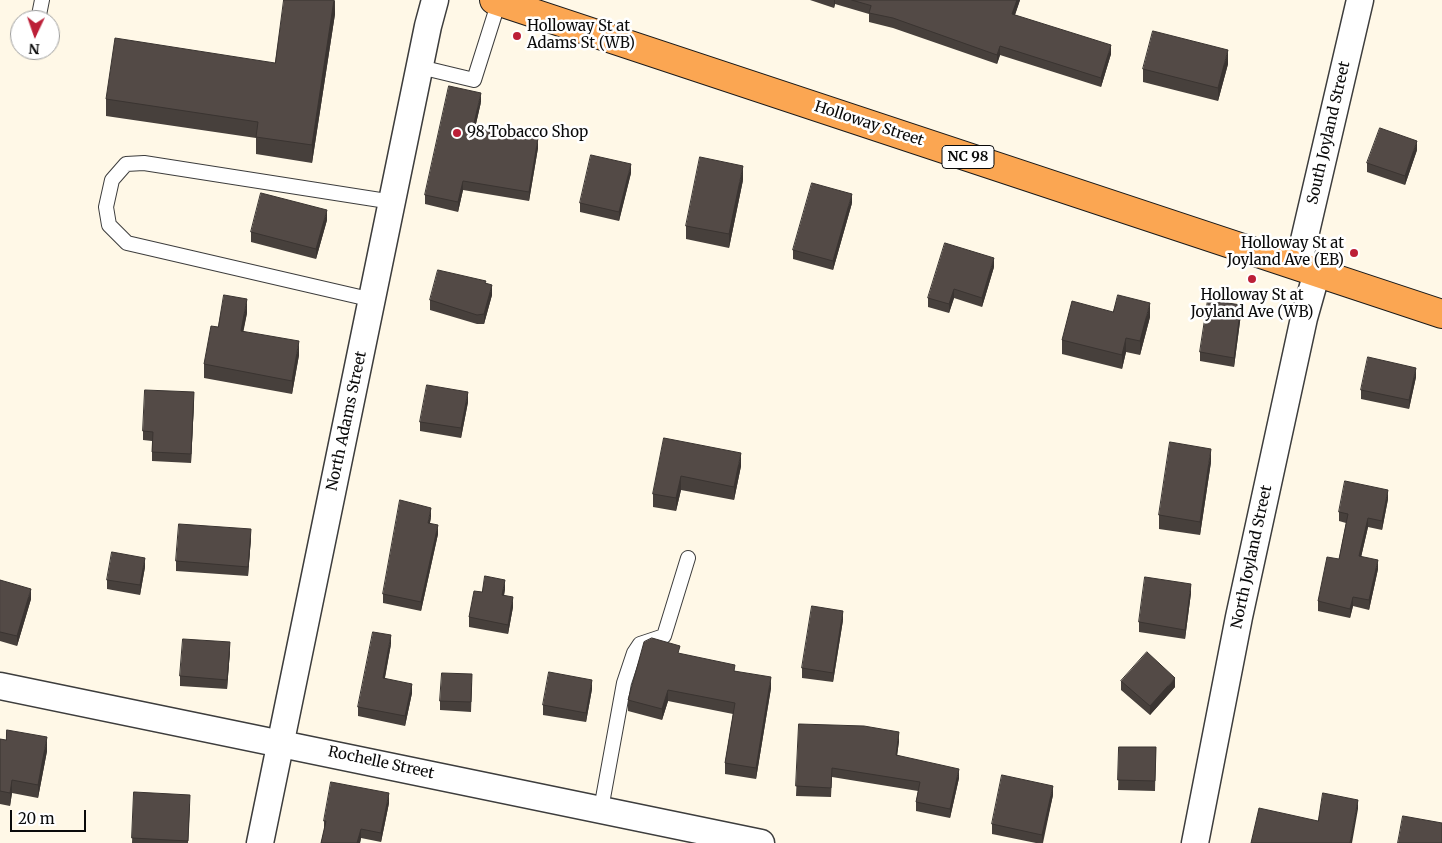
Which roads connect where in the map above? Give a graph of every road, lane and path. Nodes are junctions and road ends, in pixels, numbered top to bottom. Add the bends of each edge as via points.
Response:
1 (435, 0) edge
2 (1360, 0) edge
3 (496, 1) edge
4 (420, 67) junction
5 (393, 202) junction
6 (1307, 269) junction
7 (373, 300) junction
8 (1442, 314) edge
9 (688, 558) dead end
10 (0, 686) edge
11 (280, 742) junction
12 (601, 809) junction
13 (260, 843) edge
14 (761, 843) edge
15 (1195, 843) edge

1 - 4 street, North Adams Street
2 - 6 street, South Joyland Street
3 - 4 lane via 474,80
3 - 6 highway, Holloway Street / NC 98
4 - 5 street, North Adams Street
5 - 7 street, North Adams Street
5 - 7 lane via 144,163 126,164 112,180 106,207 109,225 127,243
6 - 8 highway, Holloway Street / NC 98
6 - 15 street, North Joyland Street via 1304,318 1239,617
7 - 11 street, North Adams Street
9 - 12 lane via 664,636 640,644 634,654 624,683
10 - 11 street, Rochelle Street
11 - 12 street, Rochelle Street
11 - 13 street, North Adams Street
12 - 14 street, Rochelle Street

